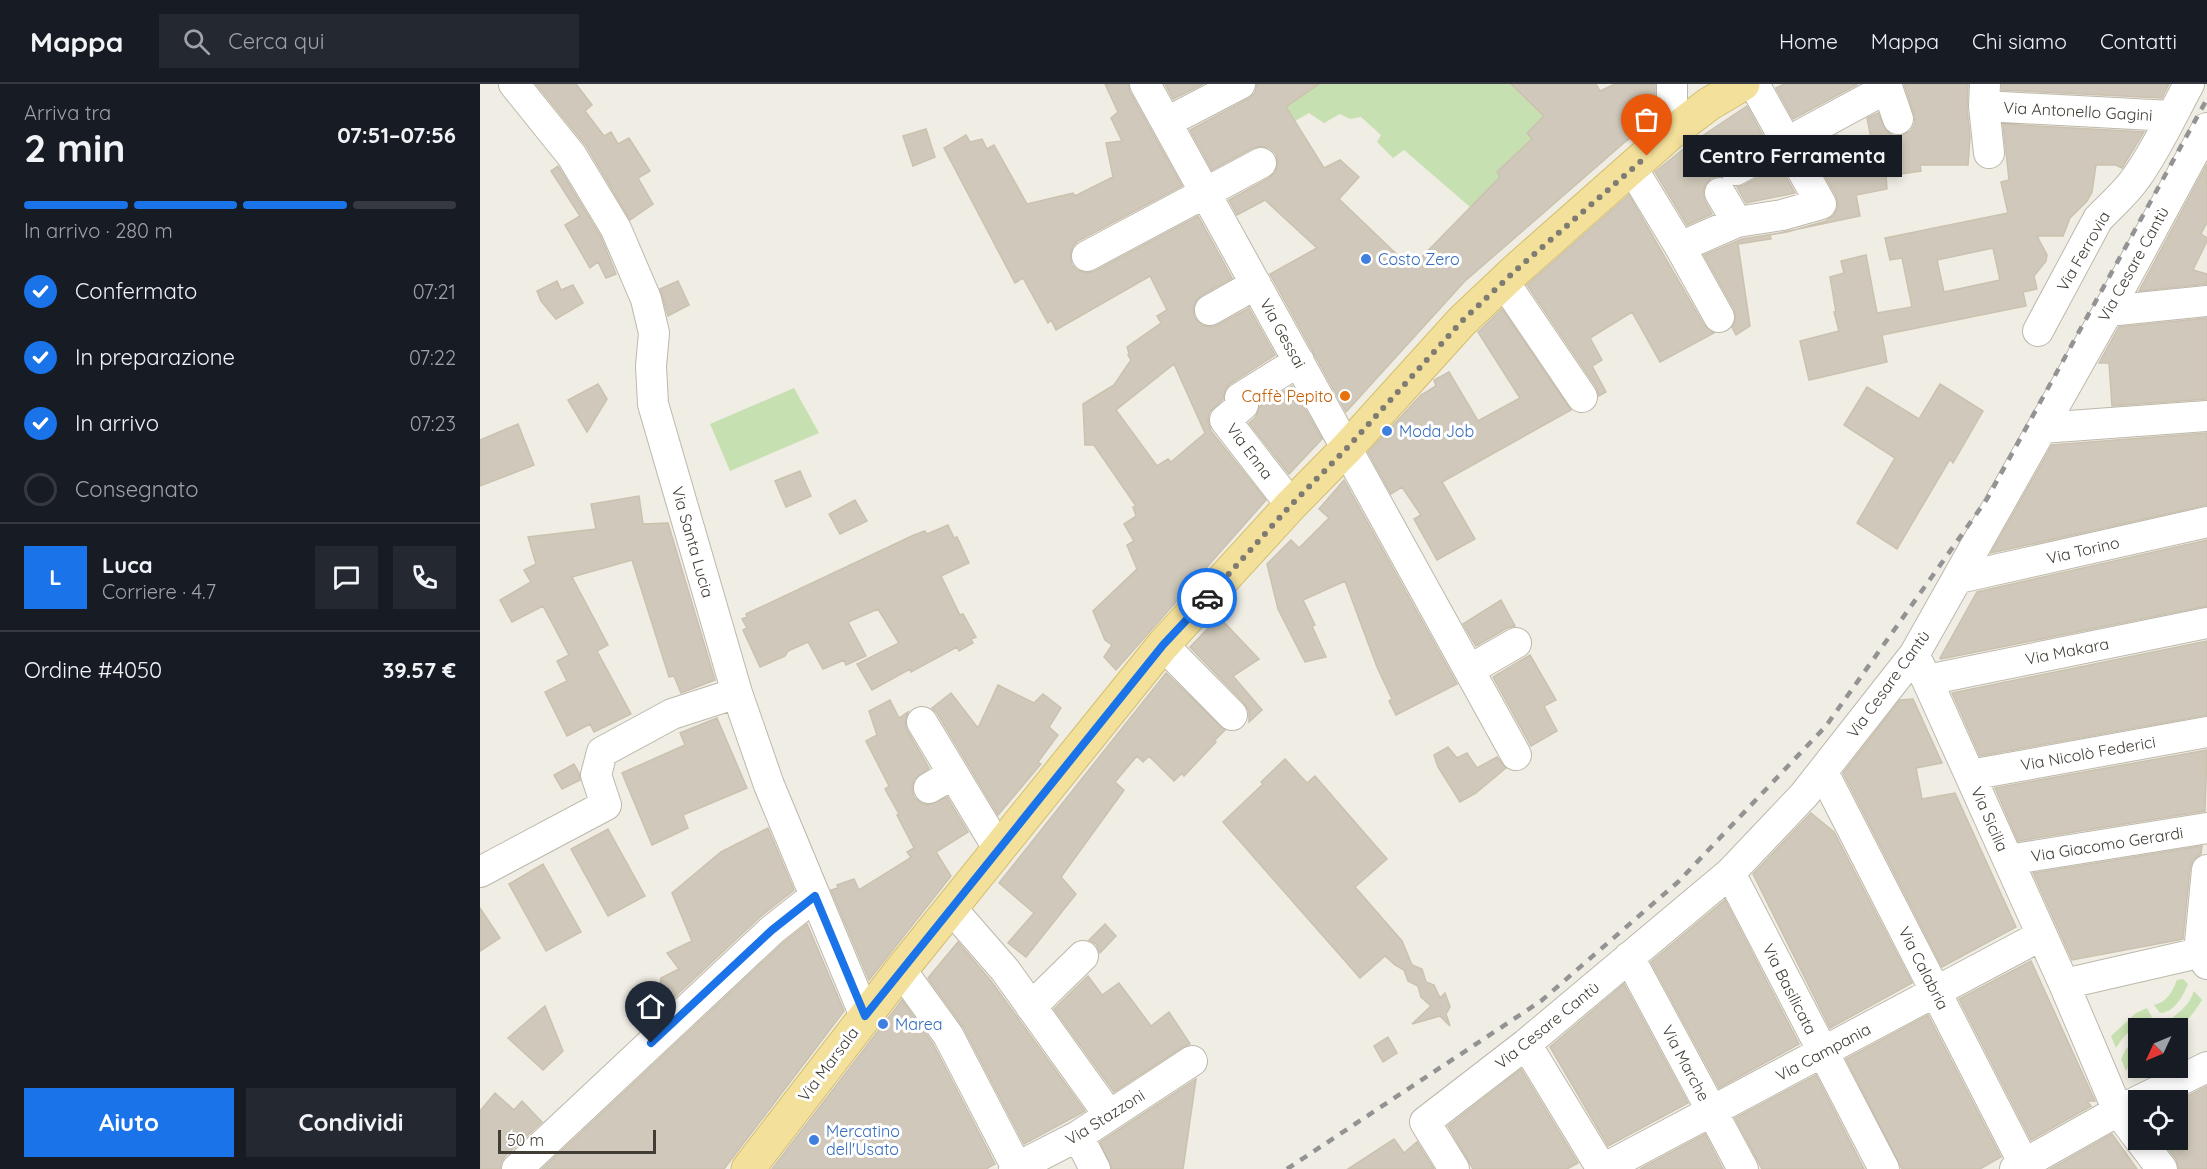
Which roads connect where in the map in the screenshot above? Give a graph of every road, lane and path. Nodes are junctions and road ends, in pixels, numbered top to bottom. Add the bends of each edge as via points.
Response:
1 (514, 84) edge
2 (1145, 84) edge
3 (1240, 84) edge
4 (1672, 84) edge
5 (1743, 84) edge
6 (1754, 84) edge
7 (2189, 84) edge
8 (1886, 86) edge
9 (1985, 95) edge
10 (2171, 116) junction
11 (1898, 119) dead end
12 (1167, 122) junction
13 (2207, 128) edge
14 (1672, 132) junction
15 (1786, 141) junction
16 (1989, 153) dead end
17 (1261, 163) dead end
18 (1632, 168) junction
19 (1206, 193) junction
20 (1737, 222) junction
21 (1680, 247) junction
22 (1087, 256) dead end
23 (1504, 282) junction
24 (1256, 284) junction
25 (2207, 301) edge
26 (1210, 310) dead end
27 (2108, 311) junction
28 (1719, 317) dead end
29 (2038, 331) dead end
30 (1299, 361) junction
31 (1582, 397) dead end
32 (2207, 416) edge
33 (2042, 428) junction
34 (1347, 448) junction
35 (1291, 505) junction
36 (2207, 522) edge
37 (1959, 578) junction
38 (2207, 623) edge
39 (1516, 643) dead end
40 (1163, 645) junction
41 (1921, 667) junction
42 (1469, 670) junction
43 (737, 693) junction
44 (1232, 715) dead end
45 (922, 722) dead end
46 (2207, 732) edge
47 (1516, 755) dead end
48 (1823, 772) junction
49 (1970, 775) junction
50 (2207, 828) edge
51 (998, 848) junction
52 (2008, 860) junction
53 (2207, 870) edge
54 (480, 872) edge
55 (1730, 873) junction
56 (815, 896) junction
57 (951, 908) junction
58 (2042, 935) junction
59 (1083, 956) dead end
60 (2204, 956) edge
61 (1629, 957) junction
62 (901, 970) junction
63 (2064, 984) junction
64 (1936, 992) junction
65 (1031, 1007) junction
66 (865, 1016) junction
67 (1526, 1044) junction
68 (1823, 1052) junction
69 (1192, 1060) dead end
70 (2207, 1067) edge
71 (1712, 1111) junction
72 (2118, 1111) junction
73 (1109, 1115) junction
74 (2128, 1124) edge
75 (1078, 1136) junction
76 (2147, 1150) edge
77 (2020, 1166) edge
78 (1016, 1168) edge
79 (517, 1169) edge
80 (748, 1169) edge
81 (1095, 1169) edge
82 (1454, 1169) edge
83 (1603, 1169) edge
84 (1743, 1169) edge
85 (1884, 1169) edge
86 (2162, 1169) edge

1 - 43 street, Via Santa Lucia via 594,189 646,299 654,333 653,404
2 - 12 street, Via Gessai
3 - 12 street
4 - 14 street
5 - 14 main road, Via Marsala
6 - 15 street
7 - 10 street, Via Ferrovia
8 - 11 street
8 - 15 street
9 - 10 street, Via Antonello Gagini
9 - 16 street
10 - 29 street, Via Ferrovia via 2137,176 2098,219
12 - 19 street, Via Gessai
13 - 27 street, Via Cesare Cantù
14 - 18 main road, Via Marsala
15 - 20 street via 1728,182
15 - 20 street via 1821,204
17 - 19 street
18 - 21 street
18 - 23 main road, Via Marsala
19 - 22 street
19 - 24 street, Via Gessai
20 - 21 street
21 - 28 street
23 - 31 street
23 - 34 main road, Via Marsala via 1462,321
24 - 26 street
24 - 30 street, Via Gessai
25 - 27 street
27 - 33 street, Via Cesare Cantù
30 - 34 street, Via Gessai
30 - 35 street, Via Enna via 1239,398 1243,405 1225,420
32 - 33 street
33 - 37 street, Via Cesare Cantù
34 - 35 main road, Via Marsala
34 - 42 street, Via Gessai
35 - 40 main road, Via Marsala
36 - 37 street, Via Torino
37 - 41 street, Via Cesare Cantù
38 - 41 street, Via Makara
39 - 42 street
40 - 44 street
40 - 51 main road, Via Marsala
41 - 48 street, Via Cesare Cantù
41 - 49 street, Via Sicilia
42 - 47 street, Via Gessai
43 - 54 street via 672,714 602,752 596,775 606,805
43 - 56 street, Via Santa Lucia via 769,785
45 - 51 street via 941,781
46 - 49 street, Via Nicolò Federici
48 - 55 street, Via Cesare Cantù
48 - 64 street, Via Calabria
49 - 52 street, Via Sicilia
50 - 52 street, Via Giacomo Gerardi
51 - 57 main road, Via Marsala
52 - 58 street, Via Sicilia
53 - 60 street
55 - 61 street, Via Cesare Cantù
55 - 68 street, Via Basilicata
56 - 66 street, Via Santa Lucia
56 - 79 street via 772,930
57 - 62 main road, Via Marsala
57 - 65 street via 1005,970
58 - 63 street, Via Sicilia
58 - 64 street, Via Campania
59 - 65 street
60 - 63 street
61 - 67 street, Via Cesare Cantù
61 - 71 street, Via Marche
62 - 66 main road, Via Marsala
62 - 78 street via 948,1035
63 - 72 street, Via Sicilia
64 - 68 street, Via Campania
64 - 77 street, Via Calabria
65 - 73 street
66 - 80 main road, Via Marsala
67 - 82 street, Via Cesare Cantù via 1425,1122
67 - 83 street
68 - 71 street, Via Campania
68 - 85 street, Via Basilicata
69 - 73 street, Via Stazzoni
70 - 72 street
71 - 83 street, Via Campania
71 - 84 street, Via Marche
72 - 74 street, Via Sicilia
72 - 77 street
73 - 75 street, Via Stazzoni
75 - 78 street, Via Stazzoni
75 - 81 street
76 - 86 street, Via Sicilia

